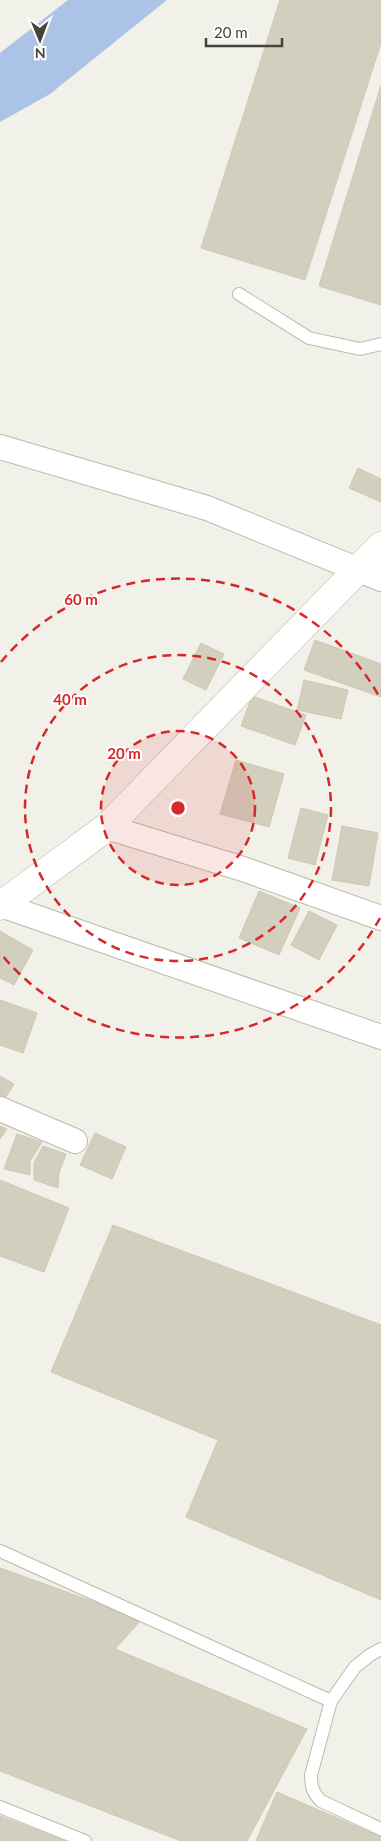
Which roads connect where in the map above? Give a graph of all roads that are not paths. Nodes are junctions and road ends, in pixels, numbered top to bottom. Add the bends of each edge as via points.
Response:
1 (239, 294) dead end
2 (381, 344) edge
3 (0, 447) edge
4 (381, 546) edge
5 (369, 575) edge
6 (107, 827) junction
7 (1, 905) edge
8 (381, 918) edge
9 (381, 1037) edge
10 (0, 1109) edge
11 (75, 1141) dead end
12 (0, 1552) edge
13 (381, 1649) edge
14 (331, 1701) junction
15 (0, 1807) edge
16 (381, 1830) edge
17 (86, 1841) edge

1 - 2 lane via 309,338 360,349
3 - 5 street via 207,508
4 - 5 street
5 - 6 street
6 - 7 street
6 - 8 street via 243,869
7 - 9 street
10 - 11 street
12 - 14 lane
13 - 14 lane via 355,1667
14 - 16 lane via 311,1775 312,1788 321,1801
15 - 17 lane

